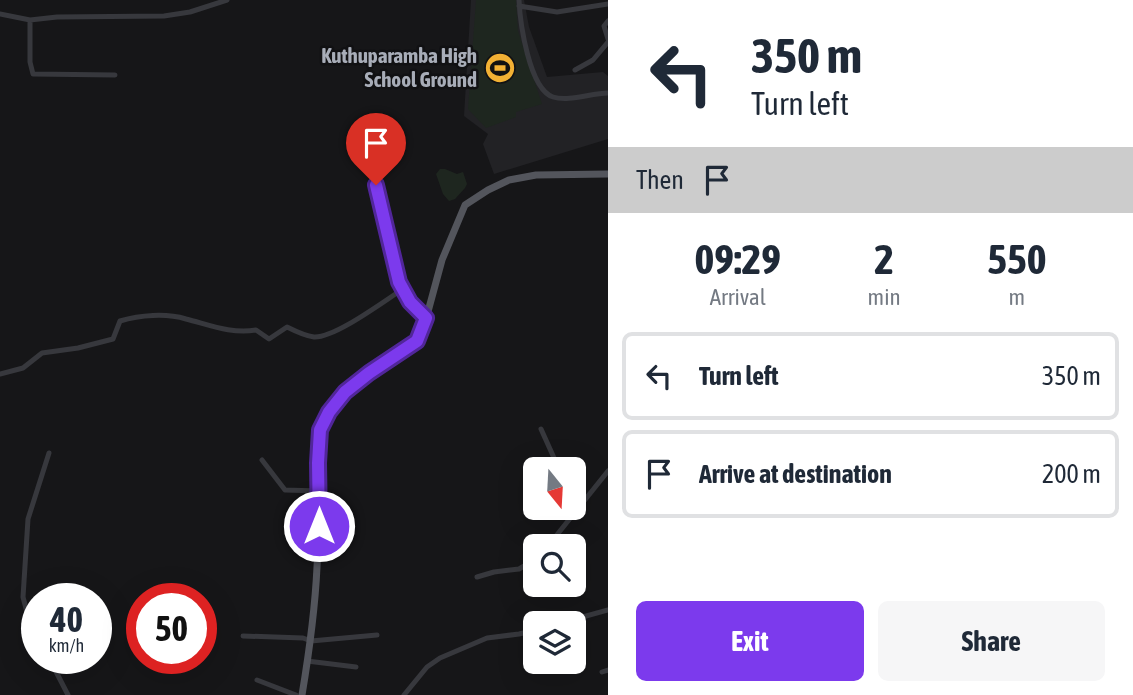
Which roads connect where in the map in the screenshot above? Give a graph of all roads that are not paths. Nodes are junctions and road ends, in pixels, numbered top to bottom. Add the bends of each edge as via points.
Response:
1 (227, 0) edge
2 (519, 3) edge
3 (608, 4) edge
4 (0, 14) edge
5 (30, 20) junction
6 (608, 21) edge
7 (608, 40) edge
8 (575, 71) dead end
9 (115, 75) dead end
10 (608, 93) edge
11 (608, 174) edge
12 (376, 185) dead end
13 (403, 289) junction
14 (426, 318) junction
15 (0, 374) edge
16 (541, 429) dead end
17 (49, 453) dead end
18 (554, 457) edge
19 (262, 460) dead end
20 (608, 471) edge
21 (319, 491) junction
22 (586, 497) edge
23 (568, 520) edge
24 (557, 534) edge
25 (523, 567) edge
26 (477, 578) dead end
27 (24, 583) edge
28 (608, 610) edge
29 (586, 616) edge
30 (523, 634) edge
31 (377, 635) dead end
32 (243, 636) dead end
33 (311, 641) junction
34 (307, 661) junction
35 (356, 667) dead end
36 (57, 674) edge
37 (257, 680) dead end
38 (68, 695) edge
39 (296, 695) edge
40 (302, 695) edge
41 (404, 695) edge

1 - 5 street via 164,16
2 - 3 street via 557,12
2 - 10 street via 525,47 543,90 553,97
4 - 5 street
5 - 9 street via 33,74
6 - 7 street via 604,26
7 - 8 street via 593,60
11 - 14 main road via 509,180 465,205 442,260
12 - 13 street
13 - 14 street
13 - 15 street via 322,336 287,327 269,339 256,330 240,332 184,318 148,316 121,321 113,339 42,353 23,368
14 - 21 main road via 417,341 361,379 329,412 320,430
16 - 18 street
17 - 27 street via 28,519
19 - 21 street via 285,490
20 - 22 street
21 - 33 main road
23 - 24 street
25 - 26 street
28 - 29 street
30 - 41 street via 488,638 440,658
31 - 33 street
32 - 33 street
33 - 34 main road
34 - 35 street
34 - 40 main road
36 - 38 street
37 - 39 street

